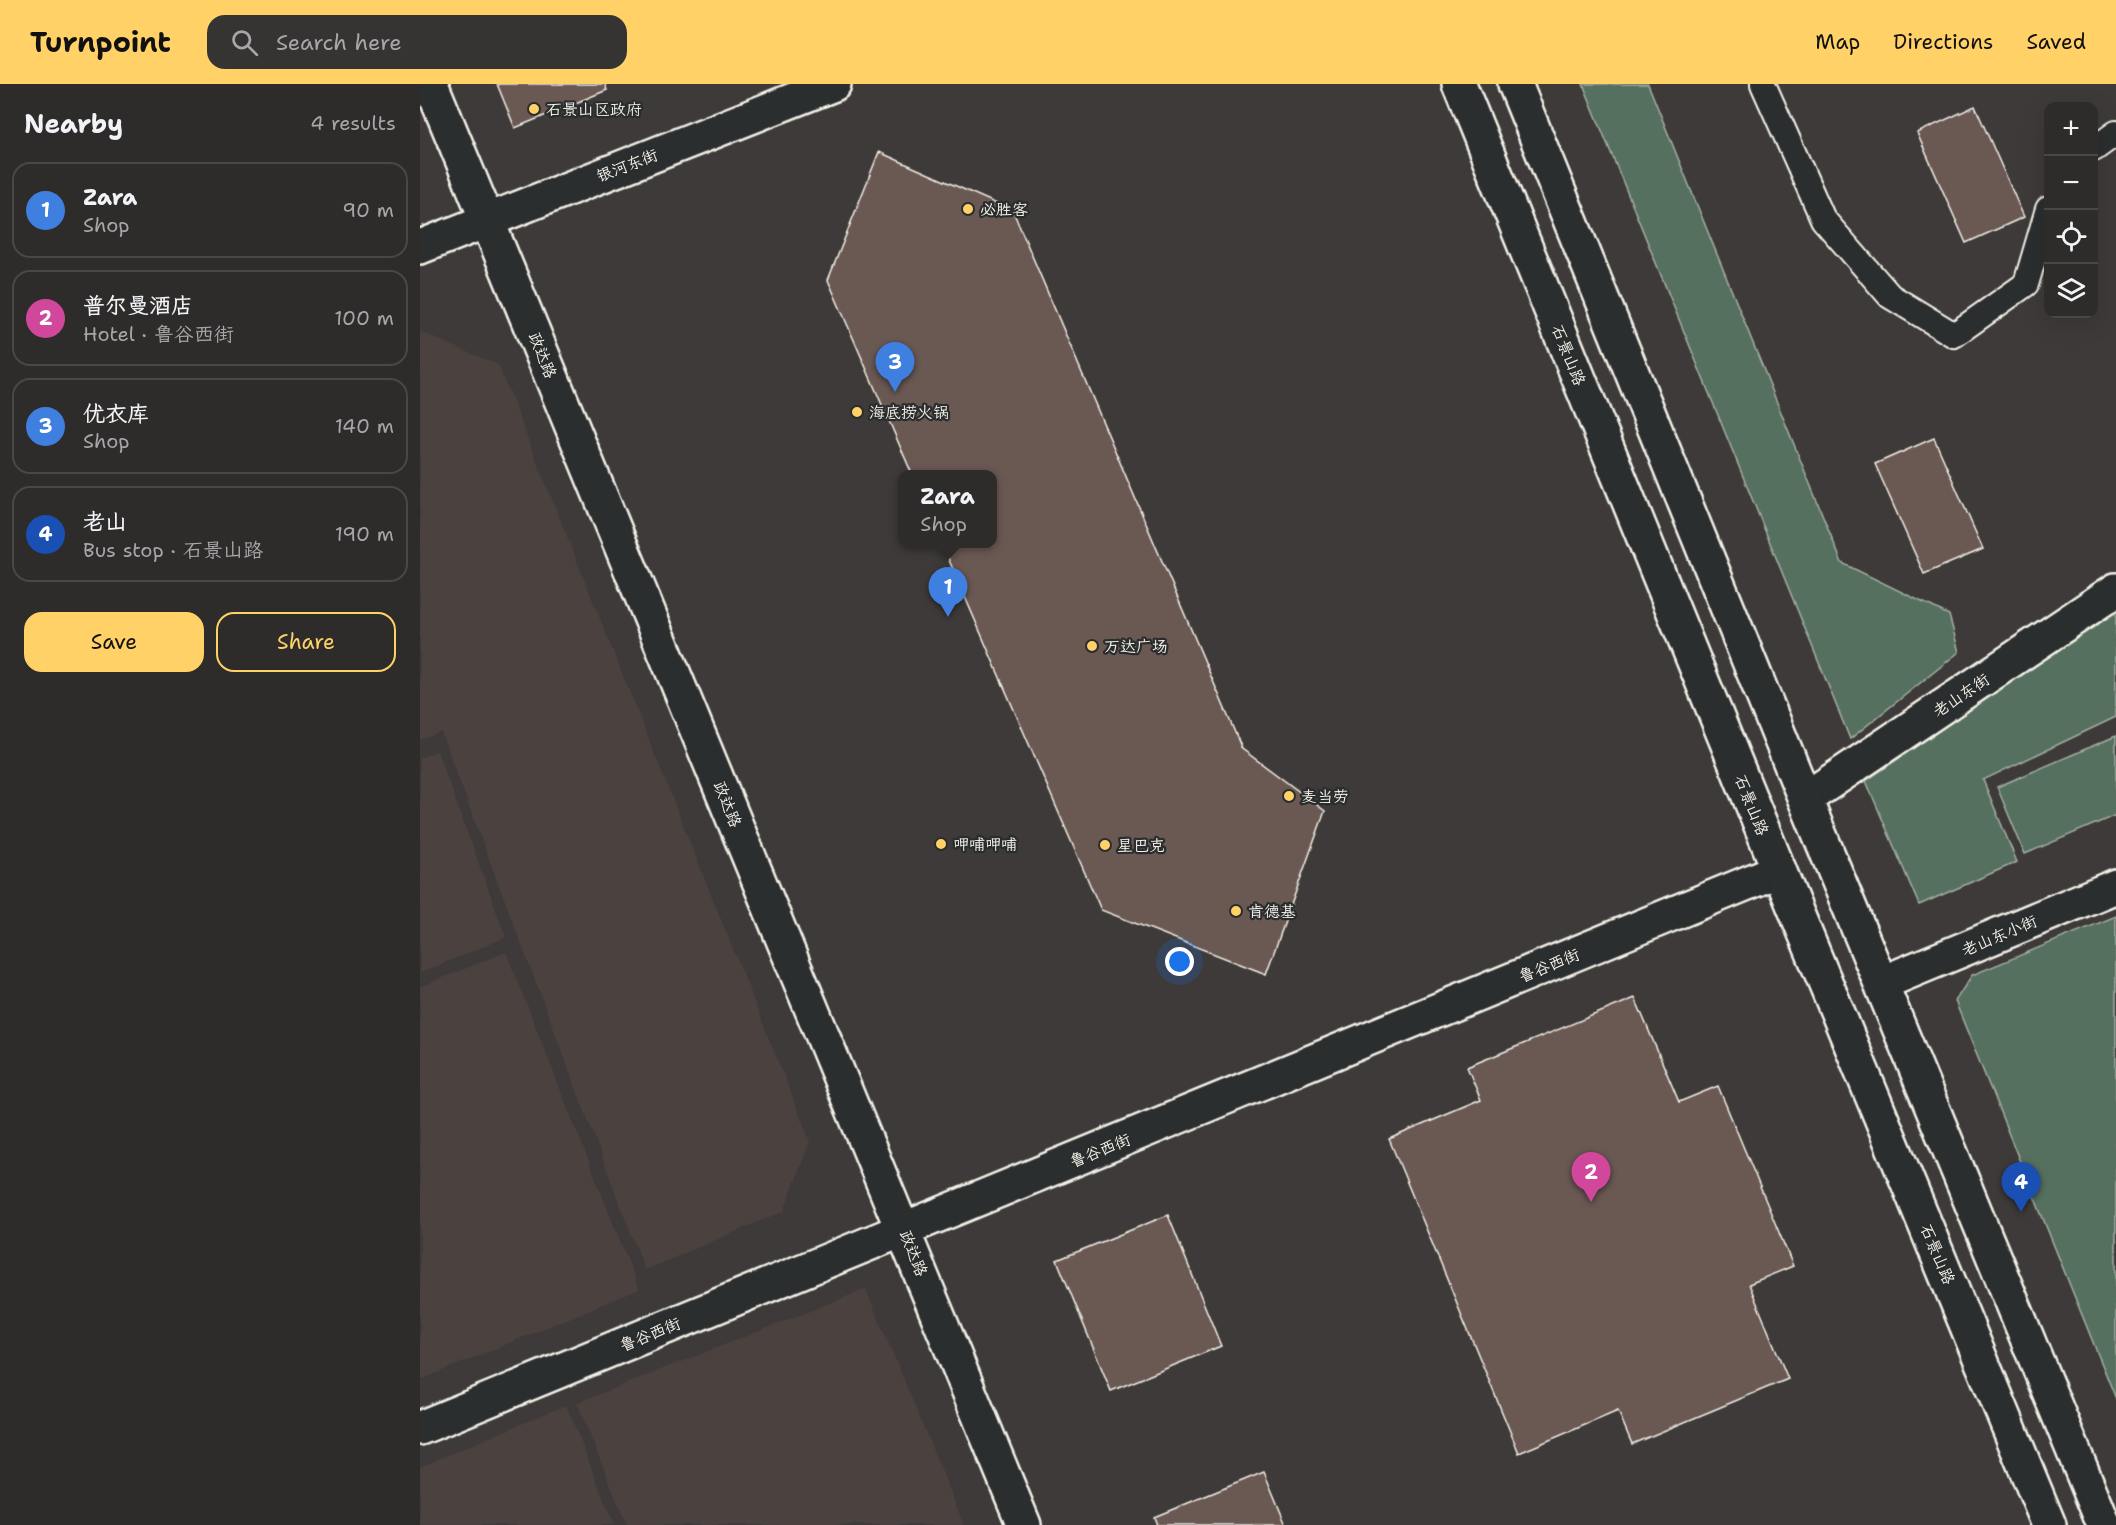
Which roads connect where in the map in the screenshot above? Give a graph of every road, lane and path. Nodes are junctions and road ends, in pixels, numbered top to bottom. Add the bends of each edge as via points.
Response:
1 (431, 84) edge
2 (834, 84) edge
3 (1459, 84) edge
4 (1515, 84) edge
5 (1763, 84) edge
6 (2116, 134) edge
7 (2098, 146) edge
8 (2049, 210) edge
9 (487, 219) junction
10 (420, 247) edge
11 (2116, 590) edge
12 (1805, 799) junction
13 (1779, 870) junction
14 (2116, 886) edge
15 (1882, 983) junction
16 (904, 1230) junction
17 (420, 1428) edge
18 (2102, 1524) edge
19 (1024, 1525) edge
20 (2049, 1525) edge

1 - 9 main road, 政达路
2 - 9 main road, 银河东街
3 - 13 main road, 石景山路
4 - 12 main road
5 - 8 street via 1823,219 1890,296 1954,335 2026,284
6 - 7 street
9 - 10 main road, 银河东街
9 - 16 main road, 政达路
11 - 12 main road, 老山东街
12 - 15 main road
13 - 16 main road, 鲁谷西街
13 - 20 main road, 石景山路
14 - 15 main road, 老山东小街
15 - 18 main road
16 - 17 main road, 鲁谷西街
16 - 19 main road, 政达路

